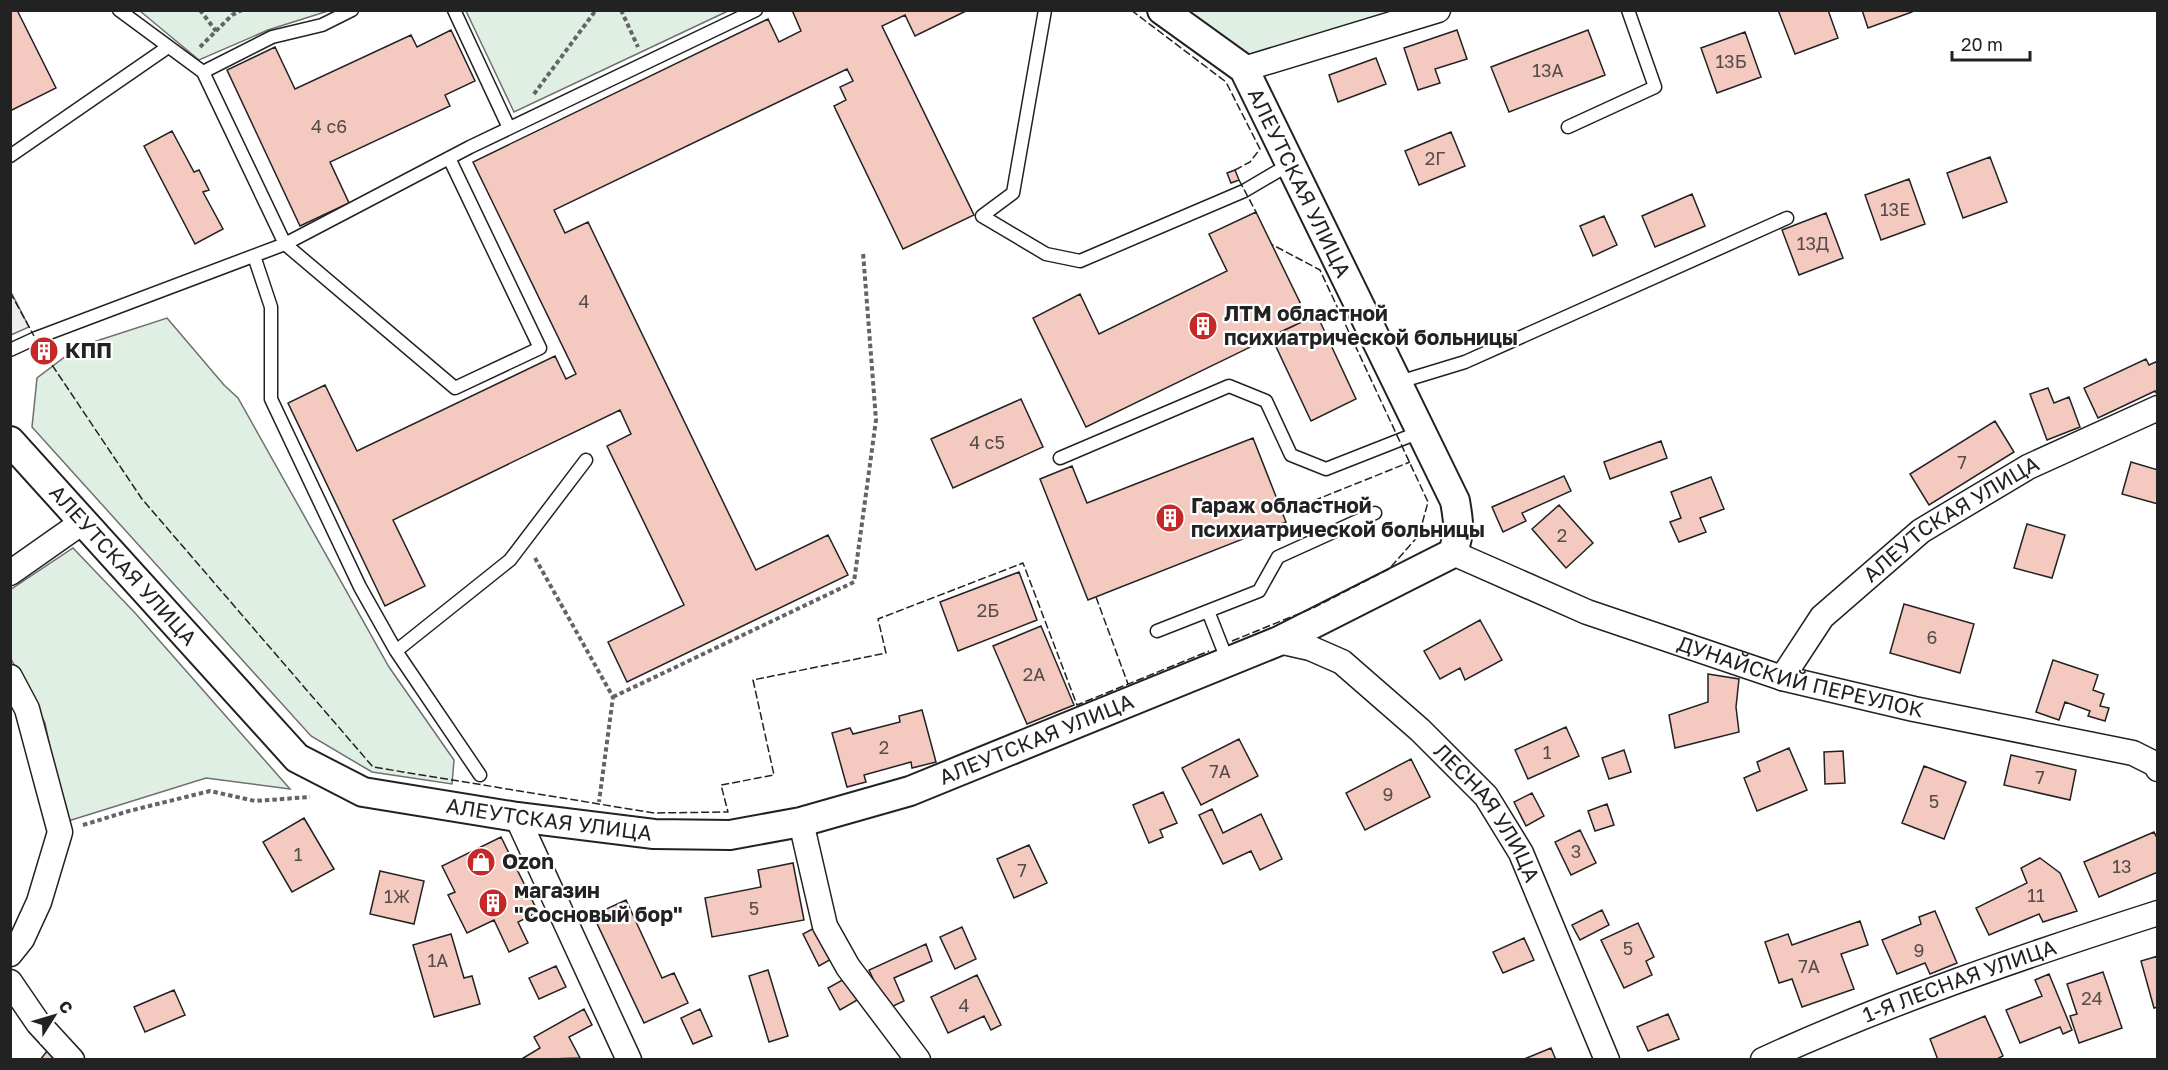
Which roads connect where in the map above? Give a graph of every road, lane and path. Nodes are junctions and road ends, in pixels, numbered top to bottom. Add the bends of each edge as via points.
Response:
1 (118, 10) edge
2 (200, 10) edge
3 (242, 10) edge
4 (352, 10) edge
5 (454, 10) edge
6 (596, 10) edge
7 (621, 10) edge
8 (756, 10) edge
9 (1045, 10) edge
10 (1162, 10) edge
11 (1438, 10) edge
12 (1628, 10) edge
13 (216, 31) junction
14 (168, 47) junction
15 (640, 51) dead end
16 (187, 60) junction
17 (1244, 69) junction
18 (203, 72) junction
19 (1568, 127) dead end
20 (509, 128) junction
21 (10, 156) edge
22 (449, 158) junction
23 (1290, 164) junction
24 (1786, 218) dead end
25 (285, 244) junction
26 (862, 252) dead end
27 (254, 256) junction
28 (10, 350) edge
29 (1395, 383) junction
30 (2157, 408) edge
31 (1420, 432) junction
32 (10, 441) edge
33 (1060, 459) dead end
34 (586, 460) dead end
35 (1375, 513) dead end
36 (84, 521) junction
37 (525, 540) junction
38 (1453, 553) junction
39 (10, 573) edge
40 (1208, 611) junction
41 (1157, 631) dead end
42 (1279, 641) junction
43 (396, 651) junction
44 (1228, 662) junction
45 (10, 677) edge
46 (1782, 678) junction
47 (613, 697) junction
48 (2157, 769) edge
49 (480, 775) dead end
50 (320, 796) dead end
51 (517, 817) junction
52 (801, 822) junction
53 (596, 827) junction
54 (60, 832) junction
55 (2157, 913) edge
56 (10, 954) edge
57 (10, 982) edge
58 (72, 1059) edge
59 (629, 1059) edge
60 (918, 1059) edge
61 (1607, 1059) edge
62 (1763, 1059) edge

1 - 14 lane
2 - 13 path
3 - 13 path via 231,15
4 - 18 lane via 322,25 272,38
5 - 20 lane
6 - 20 path
7 - 15 path
8 - 20 lane
9 - 23 lane via 1013,193 981,216 1046,254 1080,261 1244,191
10 - 17 street
11 - 17 street, АЛЕУТСКАЯ УЛИЦА
12 - 19 lane via 1655,87
13 - 16 path
14 - 16 lane
14 - 21 lane
16 - 18 lane
17 - 23 street, АЛЕУТСКАЯ УЛИЦА
18 - 25 lane
20 - 22 lane
22 - 25 lane
22 - 25 lane via 540,348 455,388
23 - 29 street, АЛЕУТСКАЯ УЛИЦА
24 - 29 lane via 1465,362
25 - 27 lane
26 - 47 path via 876,420 854,582
27 - 28 lane
27 - 43 lane via 271,307 271,399 360,587
29 - 31 street, АЛЕУТСКАЯ УЛИЦА
30 - 46 street, АЛЕУТСКАЯ УЛИЦА via 2028,467 1921,531 1822,617
31 - 33 lane via 1326,469 1291,455 1266,402 1229,386
31 - 38 street, АЛЕУТСКАЯ УЛИЦА via 1455,501 1460,528
32 - 36 street, АЛЕУТСКАЯ УЛИЦА
34 - 37 lane
35 - 40 lane via 1278,556 1258,591
36 - 39 street
36 - 51 street, АЛЕУТСКАЯ УЛИЦА via 297,758 363,792
37 - 43 lane via 510,560
37 - 47 path
38 - 42 street, АЛЕУТСКАЯ УЛИЦА
38 - 46 street, ДУНАЙСКИЙ ПЕРЕУЛОК via 1587,612
40 - 41 lane
40 - 44 lane
42 - 44 street, АЛЕУТСКАЯ УЛИЦА
42 - 61 street, ЛЕСНАЯ УЛИЦА via 1310,648 1342,662 1420,730 1486,796 1521,853
43 - 49 lane
44 - 52 street, АЛЕУТСКАЯ УЛИЦА via 910,791
45 - 54 street via 27,709
46 - 48 street, ДУНАЙСКИЙ ПЕРЕУЛОК via 2133,753 2155,764
47 - 53 path
50 - 54 path via 255,801 210,791
51 - 53 street, АЛЕУТСКАЯ УЛИЦА
51 - 59 street
52 - 53 street, АЛЕУТСКАЯ УЛИЦА via 730,835 654,834
52 - 60 street via 825,926 848,968
54 - 56 street via 39,902 22,939
55 - 62 street, 1-Я ЛЕСНАЯ УЛИЦА via 1986,969
57 - 58 street via 38,1023

